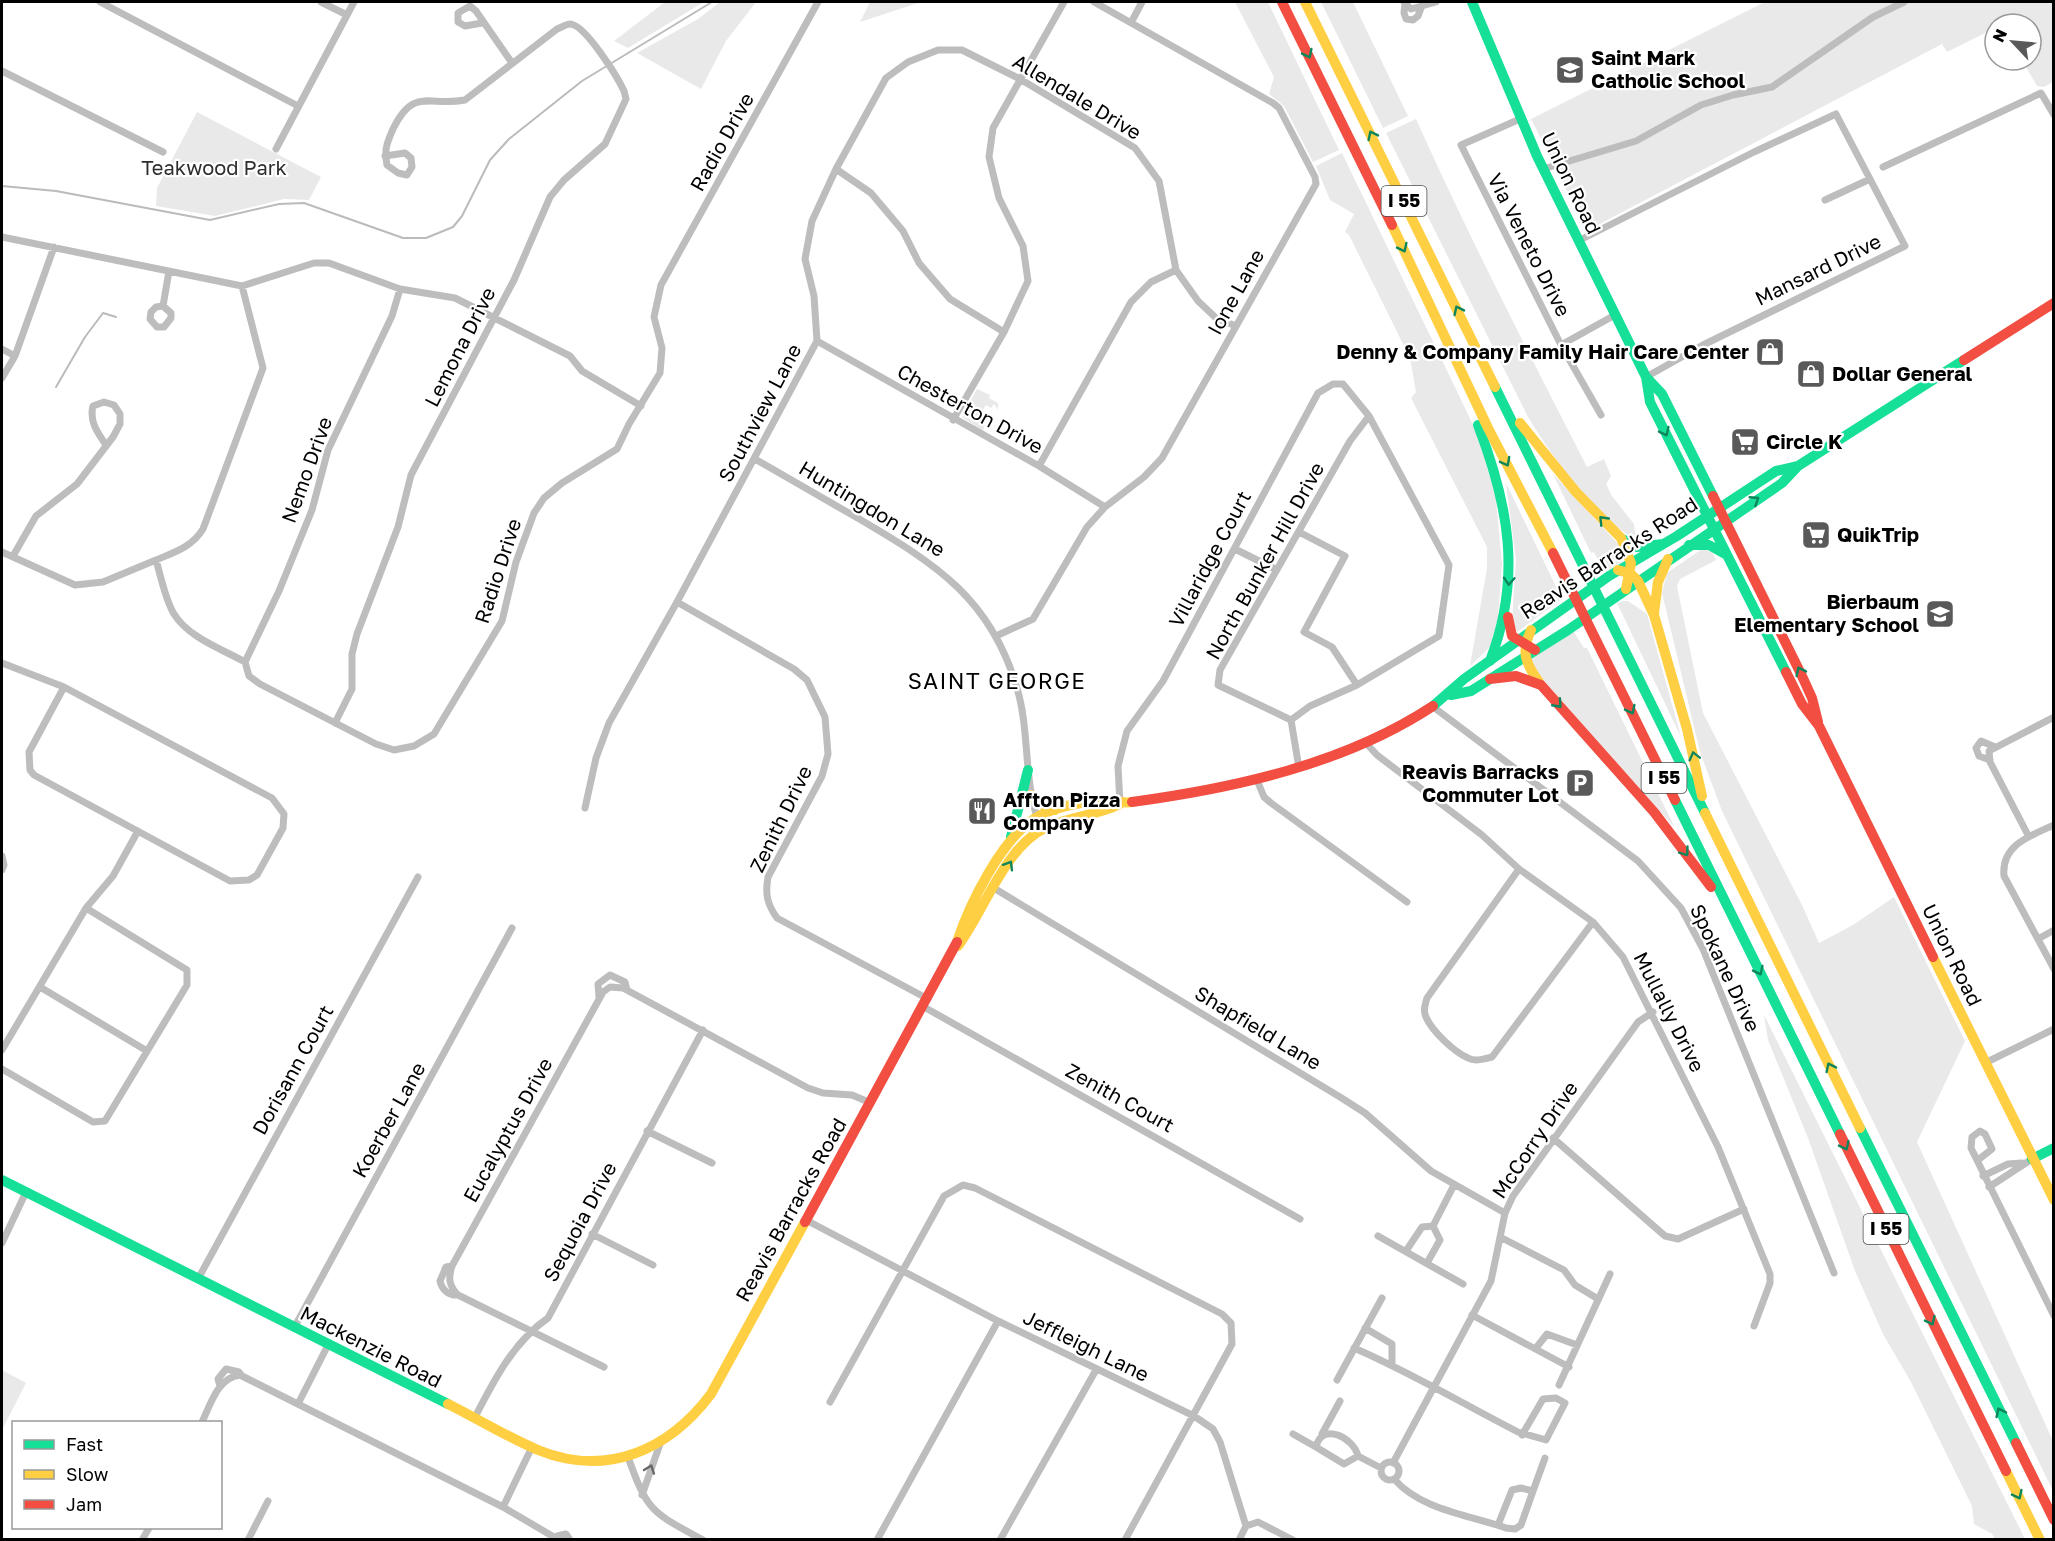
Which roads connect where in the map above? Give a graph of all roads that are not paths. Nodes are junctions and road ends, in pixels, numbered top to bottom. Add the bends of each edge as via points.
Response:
1 (100, 2) edge
2 (321, 2) edge
3 (354, 2) edge
4 (818, 2) edge
5 (1064, 2) edge
6 (1094, 2) edge
7 (1142, 2) edge
8 (1282, 2) edge
9 (1305, 2) edge
10 (1436, 2) edge
11 (1472, 2) edge
12 (1904, 2) edge
13 (1407, 5) edge
14 (347, 15) junction
15 (1132, 21) junction
16 (482, 23) dead end
17 (938, 50) joint
18 (512, 63) junction
19 (2, 71) edge
20 (1020, 79) junction
21 (298, 106) junction
22 (2054, 115) edge
23 (1520, 119) junction
24 (276, 149) dead end
25 (163, 152) dead end
26 (385, 156) dead end
27 (1883, 168) dead end
28 (836, 169) junction
29 (1543, 169) junction
30 (1869, 180) junction
31 (1825, 200) dead end
32 (2, 237) edge
33 (1578, 241) junction
34 (54, 248) junction
35 (1176, 270) junction
36 (169, 271) junction
37 (242, 286) junction
38 (400, 289) junction
39 (2054, 303) edge
40 (163, 306) dead end
41 (1615, 315) junction
42 (495, 317) junction
43 (1236, 326) junction
44 (1004, 332) junction
45 (817, 341) junction
46 (1561, 345) junction
47 (2, 349) edge
48 (15, 356) junction
49 (1646, 377) junction
50 (2, 378) edge
51 (1470, 391) junction
52 (1502, 400) junction
53 (641, 406) junction
54 (1601, 415) dead end
55 (1369, 416) junction
56 (953, 420) junction
57 (106, 445) dead end
58 (755, 459) junction
59 (1039, 466) junction
60 (1798, 466) junction
61 (1106, 507) junction
62 (1718, 508) junction
63 (1706, 516) junction
64 (1724, 521) junction
65 (1712, 529) junction
66 (1299, 532) junction
67 (1621, 538) junction
68 (1663, 544) junction
69 (1689, 545) junction
70 (1235, 549) junction
71 (2, 552) edge
72 (1725, 554) junction
73 (13, 556) junction
74 (1668, 559) junction
75 (156, 560) junction
76 (1277, 570) junction
77 (1633, 573) junction
78 (677, 602) junction
79 (1507, 609) junction
80 (1654, 615) junction
81 (996, 636) junction
82 (1520, 643) junction
83 (1535, 650) junction
84 (1523, 658) junction
85 (1490, 661) junction
86 (245, 662) junction
87 (2, 663) edge
88 (1490, 679) junction
89 (1356, 685) junction
90 (1541, 685) junction
91 (64, 687) junction
92 (1450, 695) junction
93 (1432, 706) junction
94 (2054, 717) edge
95 (1291, 720) junction
96 (335, 723) junction
97 (1819, 726) junction
98 (1365, 742) junction
99 (1299, 768) junction
100 (1028, 770) junction
101 (1257, 780) junction
102 (1030, 795) junction
103 (1120, 804) junction
104 (585, 808) dead end
105 (1056, 810) junction
106 (1705, 813) junction
107 (1036, 817) junction
108 (2054, 825) edge
109 (1042, 830) junction
110 (138, 831) junction
111 (2029, 837) junction
112 (1010, 839) junction
113 (2, 856) edge
114 (1519, 869) junction
115 (2, 870) edge
116 (418, 877) dead end
117 (984, 882) junction
118 (995, 889) junction
119 (1407, 902) dead end
120 (86, 908) junction
121 (1733, 918) junction
122 (1593, 922) junction
123 (512, 928) dead end
124 (2054, 930) edge
125 (2038, 939) junction
126 (955, 950) junction
127 (2054, 969) edge
128 (40, 987) junction
129 (627, 990) junction
130 (599, 997) junction
131 (926, 1003) junction
132 (1653, 1012) junction
133 (2054, 1029) edge
134 (703, 1030) junction
135 (2, 1050) edge
136 (147, 1051) junction
137 (1985, 1063) junction
138 (2, 1069) edge
139 (871, 1103) junction
140 (647, 1131) junction
141 (1553, 1138) junction
142 (2054, 1148) edge
143 (1978, 1160) dead end
144 (2027, 1161) junction
145 (712, 1163) dead end
146 (1983, 1176) junction
147 (2, 1180) edge
148 (1454, 1185) junction
149 (1989, 1187) junction
150 (26, 1192) junction
151 (2054, 1200) edge
152 (1744, 1209) junction
153 (1505, 1213) junction
154 (1300, 1218) dead end
155 (806, 1220) junction
156 (1433, 1226) junction
157 (592, 1234) junction
158 (1378, 1236) dead end
159 (1502, 1238) junction
160 (2, 1243) edge
161 (1406, 1251) junction
162 (1427, 1263) junction
163 (653, 1265) dead end
164 (452, 1266) junction
165 (903, 1272) junction
166 (1834, 1273) dead end
167 (1610, 1274) dead end
168 (198, 1279) junction
169 (1463, 1284) dead end
170 (458, 1295) junction
171 (1382, 1298) dead end
172 (1598, 1299) junction
173 (1472, 1315) junction
174 (2054, 1316) edge
175 (998, 1321) junction
176 (1754, 1326) dead end
177 (294, 1328) junction
178 (1365, 1328) junction
179 (529, 1331) junction
180 (328, 1345) junction
181 (1577, 1345) junction
182 (1354, 1348) junction
183 (1536, 1348) junction
184 (1392, 1365) junction
185 (604, 1367) dead end
186 (1569, 1367) junction
187 (1096, 1370) junction
188 (1337, 1380) dead end
189 (1560, 1385) dead end
190 (1433, 1388) junction
191 (1340, 1401) dead end
192 (830, 1402) dead end
193 (298, 1404) junction
194 (1194, 1416) junction
195 (474, 1419) junction
196 (202, 1421) edge
197 (1293, 1434) dead end
198 (1322, 1434) junction
199 (1522, 1435) junction
200 (660, 1444) junction
201 (532, 1447) junction
202 (1316, 1447) junction
203 (1358, 1456) junction
204 (628, 1457) junction
205 (1545, 1458) dead end
206 (1393, 1463) junction
207 (1381, 1468) junction
208 (1394, 1479) junction
209 (1533, 1491) junction
210 (642, 1495) junction
211 (268, 1501) dead end
212 (503, 1507) junction
213 (2054, 1521) edge
214 (1498, 1525) junction
215 (1246, 1526) junction
216 (558, 1538) edge
217 (875, 1538) edge
218 (248, 1539) edge
219 (570, 1539) edge
220 (704, 1539) edge
221 (1000, 1539) edge
222 (1125, 1539) edge
223 (1239, 1539) edge
224 (1293, 1539) edge
225 (2040, 1539) edge

1 - 21 street
2 - 14 street
3 - 14 street
4 - 53 street, Radio Drive via 661,285 654,317 662,348 660,373
5 - 20 street
6 - 15 street, Ione Lane
7 - 15 street
8 -> 51 main road, I 55
52 -> 9 main road, I 55
10 - 13 street via 1421,8 1413,20 1406,19
11 - 23 main road, Union Road
12 - 29 street via 1873,17 1772,87 1732,94 1701,105 1636,141
14 - 21 street
15 - 43 street, Ione Lane via 1279,108 1315,177 1316,184
16 - 18 street
17 - 20 street, Allendale Drive via 962,50
17 - 28 street, Southview Lane via 908,62 886,78
18 - 26 street via 465,100 427,100 409,105 383,150
18 - 42 street, Lemona Drive via 557,29 570,24 579,26 596,46 626,99 605,144 550,197
19 - 25 street
20 - 35 street, Allendale Drive via 1135,148 1159,181
20 - 44 street via 993,128 989,157 999,198 1023,246 1028,281
21 - 24 street
22 - 27 street via 2041,93
23 - 29 main road, Union Road
23 - 46 street, Via Veneto Drive via 1461,145
28 - 44 street via 871,192 950,299
28 - 45 street, Southview Lane via 812,221 805,259 814,296
29 - 33 main road, Union Road
30 - 31 street
30 - 33 street, Mansard Drive via 1836,114
30 - 49 street, Mansard Drive via 1905,246
32 - 34 street
33 - 41 main road, Union Road
34 - 36 street
34 - 48 street
35 - 43 street, Allendale Drive via 1216,318
35 - 59 street via 1151,282 1131,302
36 - 37 street
36 - 40 street
37 - 38 street via 314,263 329,263
37 - 75 street via 263,369 200,534 186,548
38 - 42 street via 455,298
38 - 86 street, Nemo Drive via 392,316 328,450 312,510
39 - 60 main road, Reavis Barracks Road
41 - 46 street
41 - 49 main road, Union Road
42 - 53 street via 570,357 582,371
42 - 96 street, Lemona Drive via 411,475 398,527 357,634 352,654 352,688
43 - 61 street, Ione Lane via 1162,458
44 - 56 street
45 - 56 street, Chesterton Drive
45 - 58 street, Southview Lane
46 - 54 street, Via Veneto Drive
47 - 48 street
48 - 50 street
49 - 62 main road, Union Road via 1662,394
49 -> 63 main road, Union Road via 1650,402
51 -> 79 main road via 1472,412 1492,459 1506,518
51 -> 121 main road, I 55
67 -> 52 main road via 1576,492
52 - 106 main road, I 55
53 - 96 street, Radio Drive via 617,449 562,483 534,513 516,562 502,621 434,734 414,746 394,750
55 - 66 street, North Bunker Hill Drive via 1350,441
55 - 70 street, Villaridge Court via 1343,384 1333,384 1318,393
55 - 89 street via 1449,565 1439,636
56 - 59 street, Chesterton Drive
57 - 73 street via 93,425 91,413 93,406 104,402 114,405 120,414 113,437 77,484 36,516
58 - 78 street, Southview Lane
58 - 81 street, Huntingdon Lane via 939,569 968,597
59 - 61 street, Chesterton Drive
60 - 62 main road, Reavis Barracks Road via 1776,471
64 -> 60 main road, Reavis Barracks Road via 1782,483
61 - 81 street, Ione Lane via 1079,539 1037,614
62 - 63 main road, Reavis Barracks Road
62 - 64 main road, Union Road
63 - 65 main road, Union Road
63 - 68 main road, Reavis Barracks Road
64 - 65 main road, Reavis Barracks Road
97 -> 64 main road, Union Road via 1812,698
65 - 69 main road, Reavis Barracks Road
65 - 72 main road, Union Road
66 - 76 street, North Bunker Hill Drive
66 - 89 street via 1345,556 1304,632 1332,647
67 - 68 main road via 1637,547
67 - 77 main road
68 - 77 main road, Reavis Barracks Road
69 - 72 main road via 1709,545
69 - 74 main road, Reavis Barracks Road
70 - 76 street
70 - 103 street, Villaridge Court via 1163,681 1127,731 1118,766
71 - 73 street
72 - 97 main road, Union Road via 1802,705
73 - 75 street via 75,585 103,582
74 - 77 main road, Reavis Barracks Road
74 - 80 main road via 1658,582
75 - 86 street, Radio Drive via 174,614 183,625
76 - 95 street, North Bunker Hill Drive via 1221,670 1218,685
77 - 80 main road
77 - 82 main road, Reavis Barracks Road via 1618,570 1531,630
77 - 83 main road, Reavis Barracks Road via 1626,589
78 - 104 street, Southview Lane via 609,723
78 - 131 street, Zenith Drive via 794,669 807,680 825,717 826,765 768,877 766,897 771,910 777,918
79 - 82 main road via 1509,630
79 - 85 main road
106 -> 80 main road via 1687,729
81 - 100 street, Huntingdon Lane via 1019,695
82 - 83 main road
82 - 84 main road
82 - 85 main road, Reavis Barracks Road
83 - 84 main road, Reavis Barracks Road
84 - 88 main road, Reavis Barracks Road
84 - 90 main road
85 - 92 main road, Reavis Barracks Road via 1464,679
86 - 96 street, Radio Drive via 249,676 260,684
87 - 91 street
88 - 90 main road via 1526,677
88 - 92 main road, Reavis Barracks Road via 1471,691
89 - 95 street via 1310,706
90 -> 121 main road via 1668,829
91 - 110 street via 29,752 30,770
91 - 110 street via 272,798 284,814 284,828 257,875 249,880 230,881
92 - 93 main road, Reavis Barracks Road
93 - 98 main road, Reavis Barracks Road
93 - 166 street, Spokane Drive via 1638,861 1681,909 1707,958
94 - 111 street via 1991,753
95 - 99 street
97 - 137 main road, Union Road
98 - 99 main road, Reavis Barracks Road
98 - 114 street, Mullally Drive
99 - 101 main road, Reavis Barracks Road
100 - 102 street, Huntingdon Lane
100 - 112 main road
101 - 103 main road, Reavis Barracks Road
101 - 119 street via 1271,803
102 - 105 main road
102 - 107 street, Huntingdon Lane
103 - 105 main road, Reavis Barracks Road via 1102,800
103 - 109 main road, Reavis Barracks Road via 1104,814
105 - 107 main road, Reavis Barracks Road
213 -> 106 main road, I 55
107 - 109 street, Huntingdon Lane
107 - 112 main road, Reavis Barracks Road
108 - 111 street
118 -> 109 main road, Reavis Barracks Road via 1020,848
110 - 120 street via 113,876
111 - 125 street via 2010,849 2003,865 2004,876
112 - 117 main road, Reavis Barracks Road
113 - 115 street
114 - 122 street, Mullally Drive
114 - 122 street via 1427,998 1424,1008 1426,1018 1444,1039 1469,1059 1492,1057
116 - 168 street, Dorisann Court
117 - 118 street, Shapfield Lane
117 - 126 main road, Reavis Barracks Road
118 - 126 main road, Reavis Barracks Road
118 - 148 street, Shapfield Lane via 1365,1113 1431,1171
120 - 128 street
120 - 136 street via 187,970 187,985
121 -> 225 main road, I 55
122 - 132 street, Mullally Drive via 1623,957
123 - 177 street, Koerber Lane
124 - 125 street
125 - 127 street
126 - 131 main road, Reavis Barracks Road
128 - 135 street
128 - 136 street
129 - 130 street, Eucalyptus Drive via 610,987
129 - 130 street, Eucalyptus Drive via 625,981 610,975 598,984
129 - 134 street
130 - 164 street, Eucalyptus Drive
131 - 139 main road, Reavis Barracks Road
131 - 154 street, Zenith Court
132 - 141 street, McCorry Drive via 1638,1022
132 - 152 street, Mullally Drive
133 - 137 street
134 - 139 street via 817,1092 852,1095
134 - 140 street, Sequoia Drive
136 - 138 street via 105,1121 93,1122
137 - 144 main road, Union Road
139 - 155 main road, Reavis Barracks Road
140 - 145 street
140 - 157 street, Sequoia Drive
141 - 152 street via 1665,1236 1678,1239
141 - 153 street, McCorry Drive
142 - 144 main road
143 - 146 street
144 - 146 street via 2008,1164
144 - 149 street
144 - 151 main road, Union Road
146 - 149 street
147 - 150 main road, Mackenzie Road
148 - 153 street, Shapfield Lane
148 - 156 street
149 - 174 street
150 - 160 street
150 - 168 main road, Mackenzie Road
152 - 176 street, Mullally Drive via 1770,1274
153 - 159 street, McCorry Drive
155 - 165 street, Jeffleigh Lane
155 - 200 main road, Reavis Barracks Road via 705,1404 684,1427
156 - 161 street via 1422,1227
156 - 162 street via 1440,1240
157 - 163 street
157 - 179 street, Sequoia Drive via 548,1318
158 - 161 street
159 - 172 street via 1564,1270 1575,1285
159 - 173 street, McCorry Drive via 1491,1281
161 - 162 street
162 - 169 street
164 - 170 street, Eucalyptus Drive via 449,1279
164 - 170 street via 441,1274 440,1281 448,1293
165 - 175 street, Jeffleigh Lane
165 - 192 street
165 - 194 street via 944,1196 963,1185 975,1188 1222,1314 1232,1323 1232,1344
167 - 172 street
168 - 177 main road, Mackenzie Road
170 - 179 street
171 - 178 street
172 - 181 street
173 - 183 street
173 - 190 street, McCorry Drive
175 - 187 street, Jeffleigh Lane
175 - 217 street
177 - 180 main road, Mackenzie Road
178 - 182 street
178 - 184 street via 1392,1344
179 - 185 street
179 - 195 street, Sequoia Drive
180 - 193 street
180 - 195 main road, Mackenzie Road
181 - 183 street via 1547,1334
181 - 186 street
182 - 184 street
182 - 188 street
183 - 186 street
184 - 190 street
186 - 189 street
187 - 194 street, Jeffleigh Lane
187 - 221 street
190 - 199 street
190 - 206 street, McCorry Drive
191 - 198 street
193 - 196 street via 242,1376 230,1377 220,1386
193 - 212 street
194 - 215 street, Jeffleigh Lane via 1213,1428 1220,1442
194 - 222 street
195 - 201 main road, Mackenzie Road
197 - 202 street
198 - 202 street
198 - 203 street via 1331,1432 1352,1443
199 - 199 street via 1546,1440 1565,1403 1556,1398 1544,1399
200 - 204 main road, Reavis Barracks Road
210 -> 200 street
201 - 204 main road, Mackenzie Road via 575,1461
201 - 212 street
202 - 203 street via 1344,1464
203 - 207 street
204 - 210 street
205 - 209 street
206 - 207 street
206 - 208 street via 1399,1473
207 - 208 street via 1384,1478
208 - 214 street via 1416,1496 1448,1511
209 - 214 street via 1512,1490
209 - 214 street via 1521,1525 1515,1529
210 - 220 street via 657,1513
211 - 218 street
212 - 216 street
215 - 223 street
215 - 224 street via 1258,1522
216 - 219 street via 566,1534

